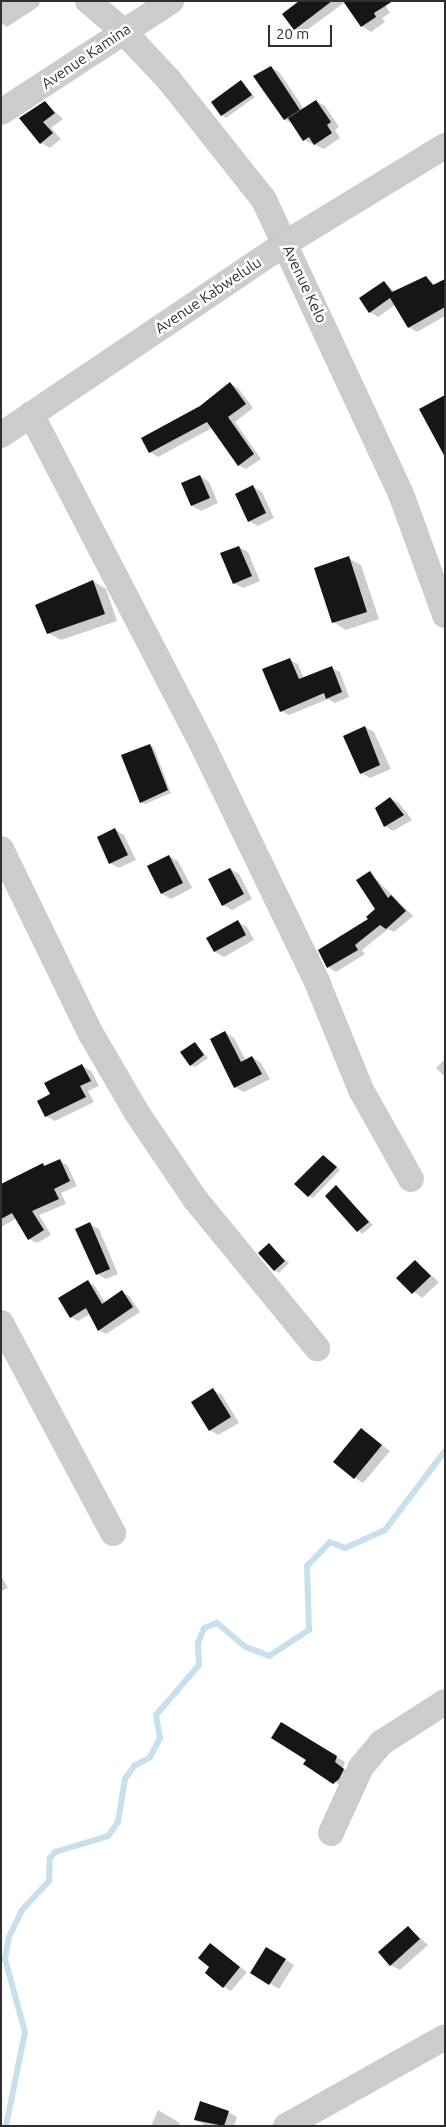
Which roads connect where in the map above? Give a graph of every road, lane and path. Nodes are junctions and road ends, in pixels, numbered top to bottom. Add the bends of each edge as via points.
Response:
1 (88, 1) edge
2 (171, 1) edge
3 (123, 31) junction
4 (1, 112) edge
5 (445, 146) edge
6 (286, 243) junction
7 (32, 414) junction
8 (1, 435) edge
9 (445, 615) edge
10 (1, 849) edge
11 (411, 1179) dead end
12 (1, 1323) edge
13 (317, 1348) dead end
14 (112, 1532) dead end
15 (445, 1702) edge
16 (331, 1833) dead end
17 (445, 2037) edge
18 (286, 2126) edge

1 - 3 street, Avenue Kelo
2 - 3 street, Avenue Kamina
3 - 4 street, Avenue Kamina
3 - 6 street, Avenue Kelo via 169,80 264,200
5 - 6 street, Avenue Kabwelulu
6 - 7 street, Avenue Kabwelulu
6 - 9 street, Avenue Kelo via 400,494
7 - 8 street, Avenue Kabwelulu
7 - 11 street via 205,750 318,982 361,1090
10 - 13 street via 91,1034 138,1113 195,1199
12 - 14 street
15 - 16 street via 381,1743 361,1767
17 - 18 street

